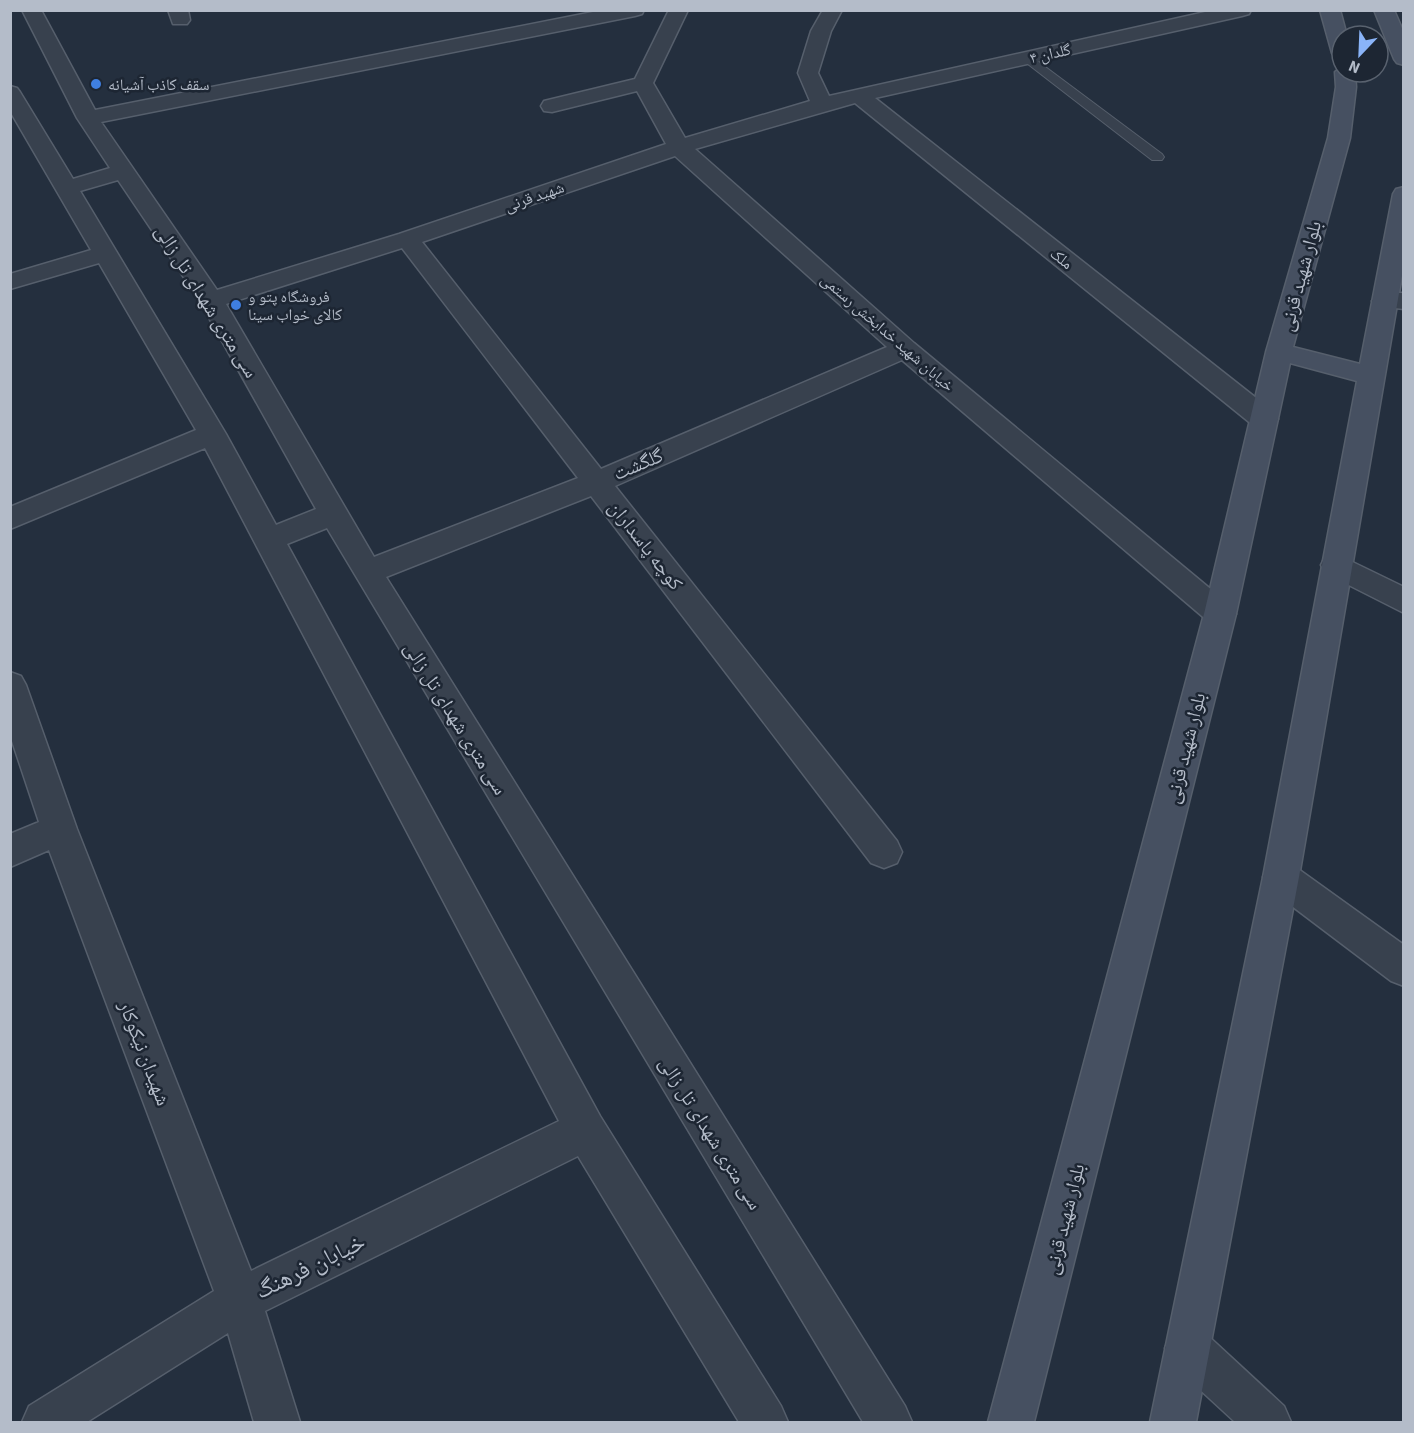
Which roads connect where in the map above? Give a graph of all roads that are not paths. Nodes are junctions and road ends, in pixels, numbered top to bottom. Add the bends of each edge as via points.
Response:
1 (31, 10) edge
2 (635, 10) edge
3 (679, 10) edge
4 (833, 10) edge
5 (1242, 10) edge
6 (1384, 10) edge
7 (1028, 58) junction
8 (1404, 59) edge
9 (643, 83) junction
10 (1346, 84) edge
11 (11, 94) edge
12 (859, 96) junction
13 (822, 104) junction
14 (552, 106) dead end
15 (88, 118) junction
16 (679, 147) junction
17 (1157, 157) dead end
18 (124, 171) junction
19 (66, 188) junction
20 (1404, 194) edge
21 (407, 239) junction
22 (105, 253) junction
23 (10, 282) edge
24 (211, 300) junction
25 (1394, 301) edge
26 (905, 349) junction
27 (1280, 352) junction
28 (1372, 376) junction
29 (1264, 419) junction
30 (212, 434) junction
31 (597, 482) junction
32 (333, 514) junction
33 (10, 519) edge
34 (268, 540) junction
35 (1336, 565) junction
36 (367, 572) junction
37 (1404, 601) edge
38 (1220, 614) junction
39 (10, 685) edge
40 (59, 829) junction
41 (10, 851) edge
42 (884, 852) dead end
43 (1281, 877) junction
44 (1404, 968) edge
45 (586, 1130) junction
46 (240, 1300) junction
47 (1188, 1348) junction
48 (862, 1401) edge
49 (45, 1422) edge
50 (277, 1422) edge
51 (765, 1422) edge
52 (889, 1422) edge
53 (1011, 1422) edge
54 (1173, 1422) edge
55 (1268, 1422) edge

1 - 15 street, سی متری شهدای تل زالی
2 - 15 street
3 - 9 street
4 - 13 street via 821,31 808,73
5 - 7 street, گلدان ۴
6 - 8 main road
7 - 12 street, گلدان ۴
7 - 17 lane
9 - 14 street
9 - 16 street, خیابان شهید خدابخش رستمی
10 - 27 main road, بلوار شهید قرنی via 1339,138
11 - 19 street
12 - 13 street, شهید قرنی
12 - 29 street, ملک
13 - 16 street, شهید قرنی
15 - 18 street, سی متری شهدای تل زالی
16 - 21 street, شهید قرنی
16 - 26 street, خیابان شهید خدابخش رستمی
18 - 19 street
18 - 24 street, سی متری شهدای تل زالی
19 - 22 street
20 - 25 main road
21 - 24 street, شهید قرنی
21 - 31 street, کوچه پاسداران
22 - 23 street
22 - 30 street
24 - 32 street, سی متری شهدای تل زالی
25 - 28 main road
26 - 31 street, گلگشت
26 - 38 street, خیابان شهید خدابخش رستمی
27 - 28 main road
27 - 29 main road, بلوار شهید قرنی
28 - 35 main road
29 - 38 main road, بلوار شهید قرنی
30 - 33 street
30 - 34 street
31 - 36 street, گلگشت
31 - 42 street, کوچه پاسداران
32 - 34 street
32 - 36 street, سی متری شهدای تل زالی
34 - 45 street
35 - 37 street
35 - 43 main road
36 - 48 street, سی متری شهدای تل زالی
38 - 53 main road, بلوار شهید قرنی
39 - 40 street, شهیدان نیکوکار
40 - 41 street
40 - 46 street, شهیدان نیکوکار
43 - 44 street
43 - 47 main road
45 - 46 street, خیابان فرهنگ
45 - 51 street
46 - 49 street, خیابان فرهنگ
46 - 50 street, شهیدان نیکوکار
47 - 54 main road
47 - 55 street
48 - 52 street, سی متری شهدای تل زالی

